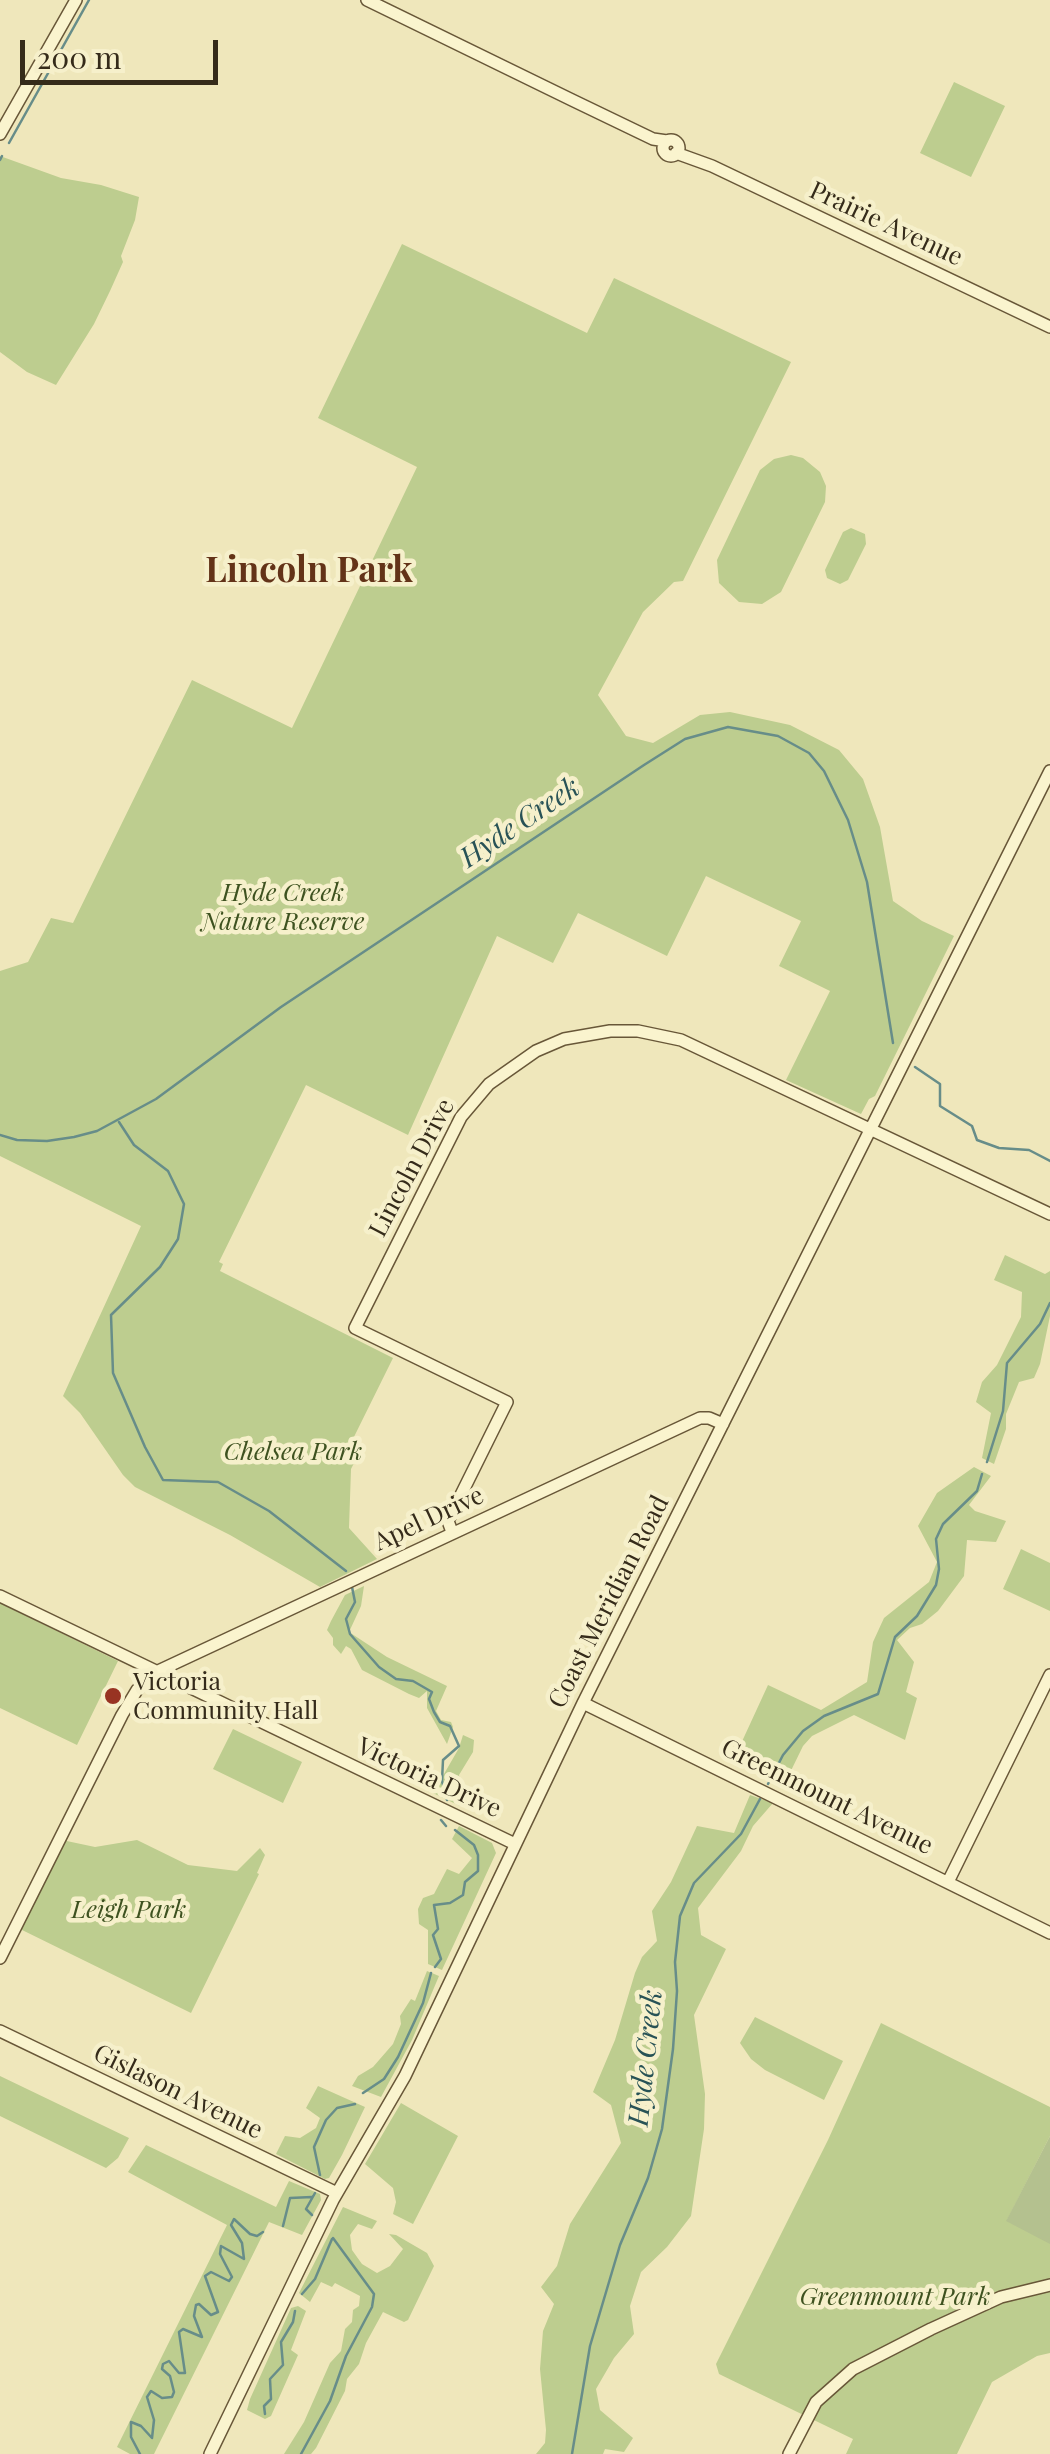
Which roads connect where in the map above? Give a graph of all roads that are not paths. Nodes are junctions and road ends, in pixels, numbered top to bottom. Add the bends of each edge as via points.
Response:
1 (76, 0) edge
2 (367, 0) edge
3 (0, 134) edge
4 (1050, 327) edge
5 (1050, 771) edge
6 (870, 1130) junction
7 (1050, 1214) edge
8 (723, 1424) junction
9 (452, 1532) junction
10 (0, 1596) edge
11 (156, 1672) junction
12 (1050, 1676) edge
13 (583, 1703) junction
14 (516, 1844) junction
15 (948, 1882) junction
16 (1050, 1933) edge
17 (0, 1958) edge
18 (0, 2031) edge
19 (337, 2193) junction
20 (1050, 2285) edge
21 (210, 2454) edge
22 (788, 2454) edge

1 - 3 street
2 - 4 street, Prairie Avenue
5 - 6 street, Coast Meridian Road
6 - 7 street, Lincoln Drive
6 - 8 street, Coast Meridian Road
6 - 9 street, Lincoln Drive via 681,1040 638,1031 550,1044 504,1070 476,1096 355,1328 507,1402 448,1520
8 - 9 street, Apel Drive via 700,1418
8 - 13 street, Coast Meridian Road
9 - 11 street, Apel Drive
10 - 11 street, Victoria Drive
11 - 14 street, Victoria Drive
11 - 17 street via 122,1715
12 - 15 street
13 - 14 street, Coast Meridian Road
13 - 15 street, Greenmount Avenue
14 - 19 street, Coast Meridian Road via 404,2076
15 - 16 street, Greenmount Avenue
18 - 19 street, Gislason Avenue
19 - 21 street, Coast Meridian Road
20 - 22 street via 987,2303 853,2369 816,2402

